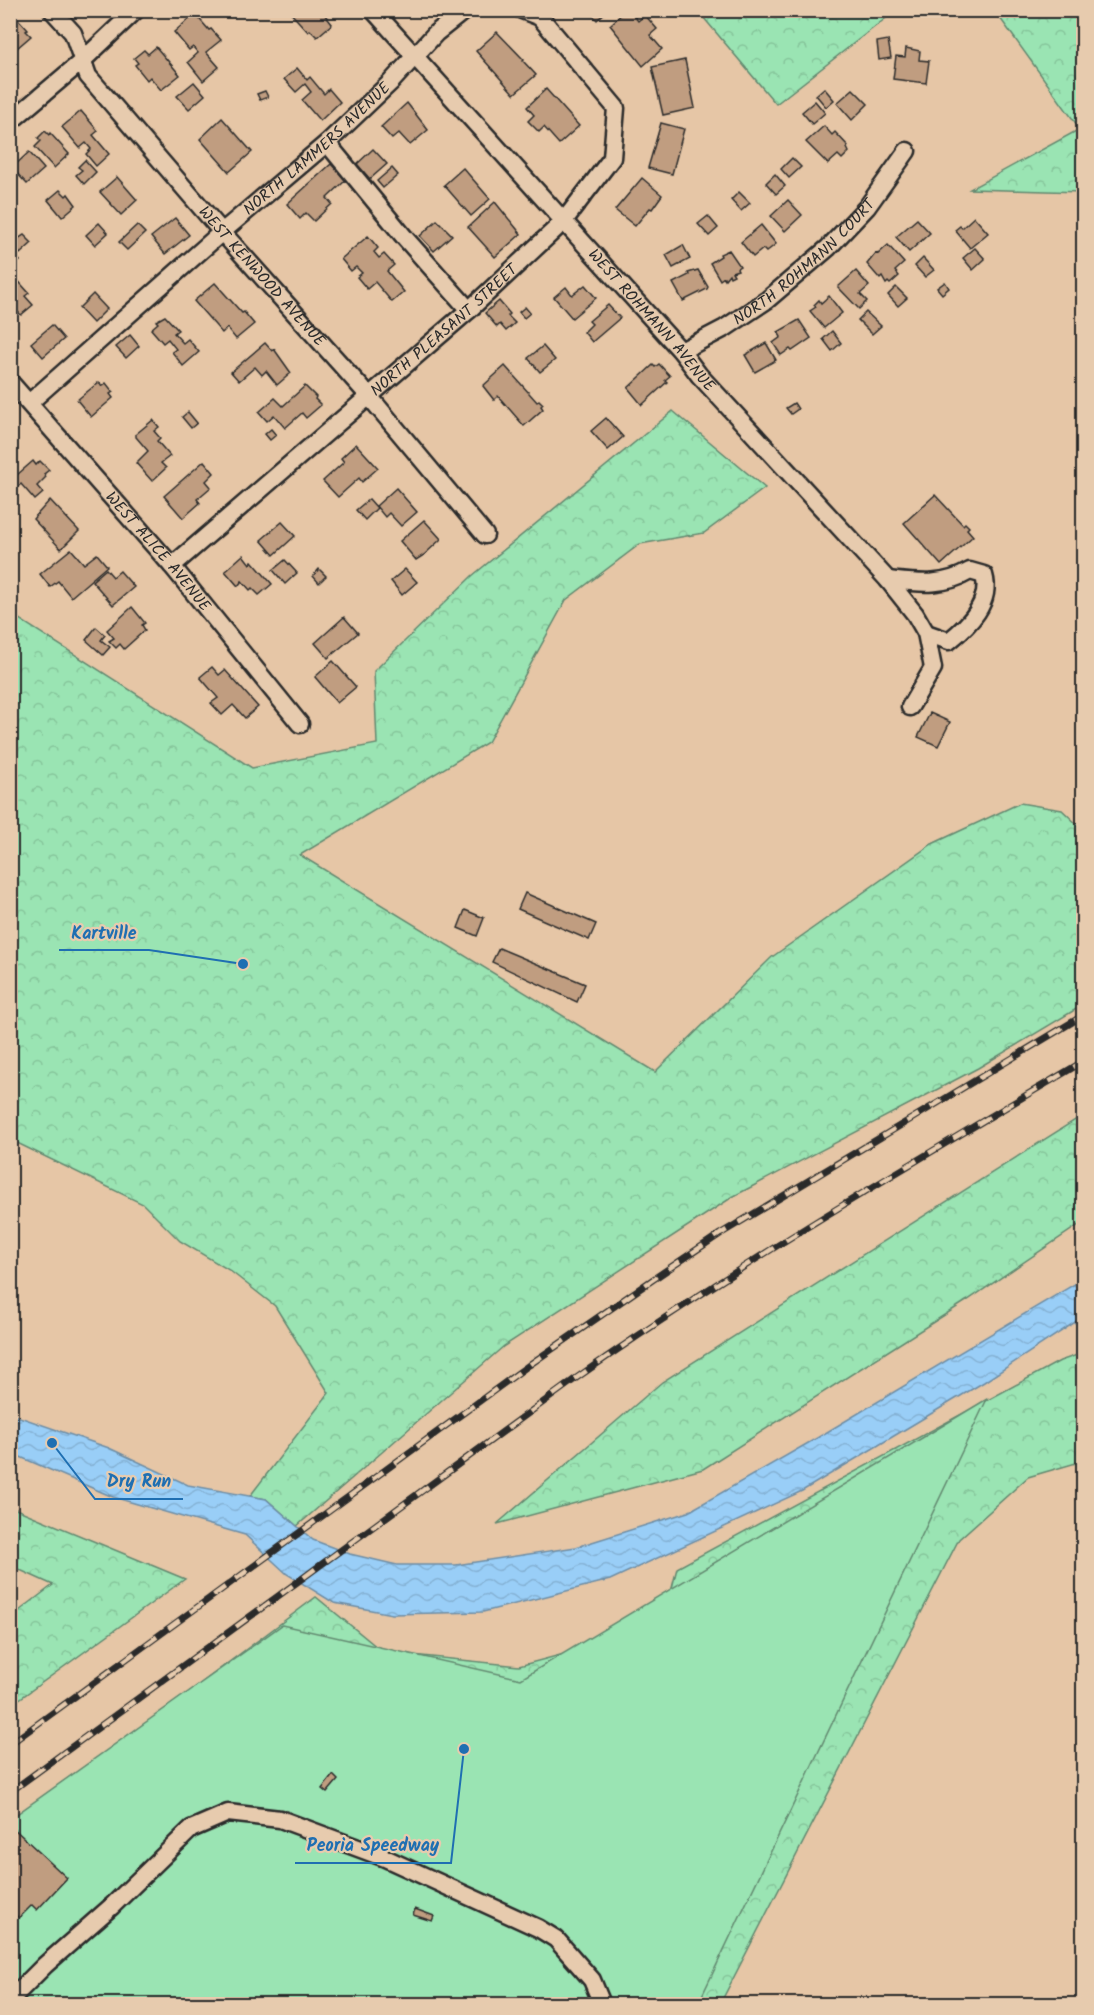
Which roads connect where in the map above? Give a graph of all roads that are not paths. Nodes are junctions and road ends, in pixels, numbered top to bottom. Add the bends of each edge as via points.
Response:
1 (52, 10) edge
2 (136, 10) edge
3 (373, 10) edge
4 (465, 10) edge
5 (522, 10) edge
6 (414, 57) junction
7 (81, 62) junction
8 (10, 122) edge
9 (327, 143) junction
10 (908, 151) dead end
11 (562, 222) junction
12 (222, 232) junction
13 (469, 310) junction
14 (681, 351) junction
15 (10, 382) edge
16 (368, 395) junction
17 (29, 403) junction
18 (485, 535) dead end
19 (172, 566) junction
20 (888, 580) junction
21 (926, 633) junction
22 (910, 707) dead end
23 (300, 724) dead end
24 (10, 2000) edge
25 (602, 2004) edge

1 - 7 street, WEST KENWOOD AVENUE via 73,33
2 - 7 street
3 - 6 street, WEST ROHMANN AVENUE
4 - 6 street, NORTH LAMMERS AVENUE
5 - 11 street, NORTH PLEASANT STREET via 540,17 616,108 612,158
6 - 9 street, NORTH LAMMERS AVENUE
6 - 11 street, WEST ROHMANN AVENUE
7 - 8 street
7 - 12 street, WEST KENWOOD AVENUE via 88,76
9 - 12 street, NORTH LAMMERS AVENUE
9 - 13 street
10 - 14 street, NORTH ROHMANN COURT via 867,207 828,248 767,300
11 - 13 street, NORTH PLEASANT STREET
11 - 14 street, WEST ROHMANN AVENUE
12 - 16 street, WEST KENWOOD AVENUE
12 - 17 street, NORTH LAMMERS AVENUE
13 - 16 street, NORTH PLEASANT STREET
14 - 20 street, WEST ROHMANN AVENUE
15 - 17 street, WEST ALICE AVENUE
16 - 18 street, WEST KENWOOD AVENUE
16 - 19 street, NORTH PLEASANT STREET
17 - 19 street, WEST ALICE AVENUE
19 - 23 street, WEST ALICE AVENUE
20 - 21 street, WEST ROHMANN AVENUE
20 - 21 street via 930,584 956,579 970,571 984,575 988,586 980,608 963,630 949,641
21 - 22 street via 933,668
24 - 25 street via 191,1829 228,1813 280,1819 385,1858 538,1928 556,1939 592,1980

